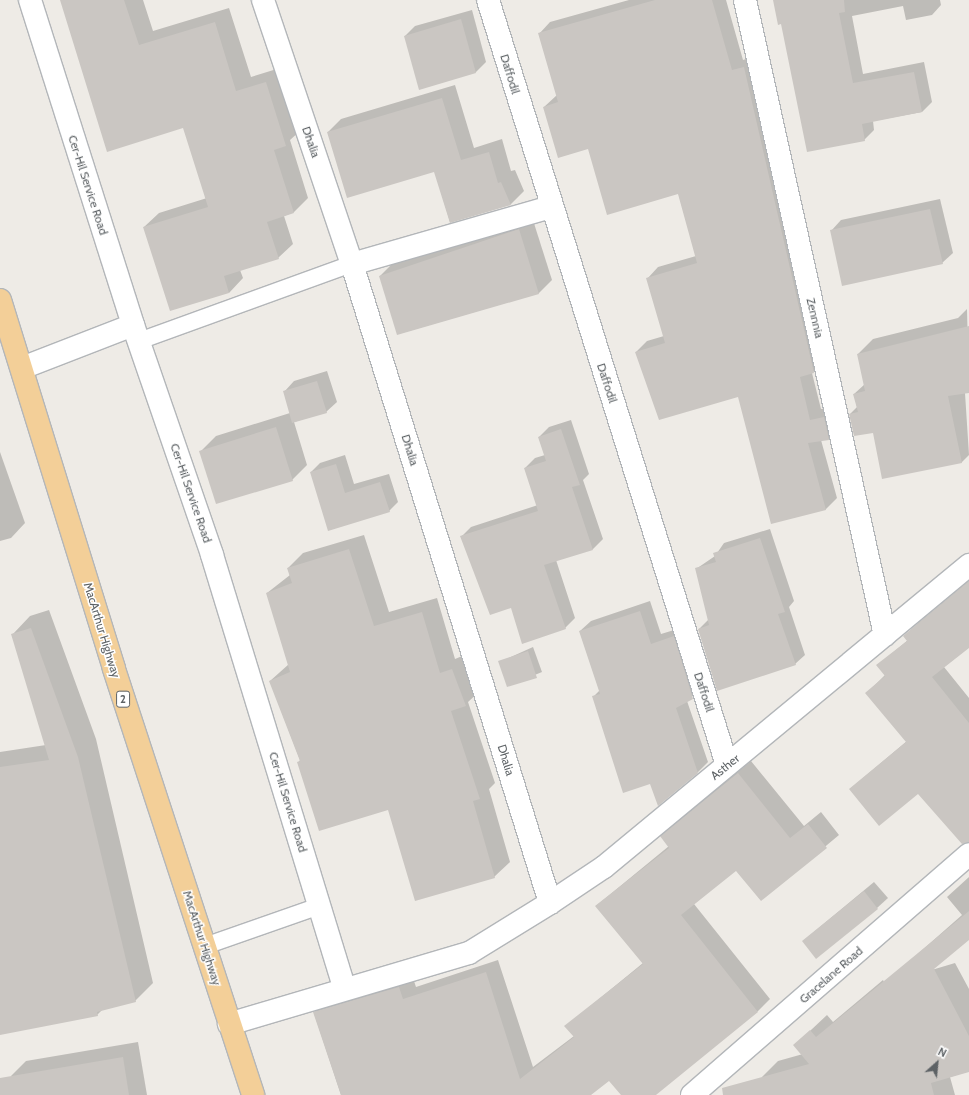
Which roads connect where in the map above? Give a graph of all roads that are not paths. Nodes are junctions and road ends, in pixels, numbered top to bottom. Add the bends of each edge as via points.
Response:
1 (30, 0) edge
2 (263, 0) edge
3 (488, 0) edge
4 (745, 0) edge
5 (551, 207) junction
6 (352, 264) junction
7 (0, 300) edge
8 (136, 333) junction
9 (22, 368) junction
10 (969, 564) edge
11 (885, 635) junction
12 (728, 765) junction
13 (969, 854) edge
14 (550, 903) junction
15 (320, 906) junction
16 (205, 946) junction
17 (344, 988) junction
18 (229, 1024) junction
19 (254, 1095) edge
20 (692, 1095) edge

1 - 8 street, Cer-Hil Service Road
2 - 6 street, Dhalia
3 - 5 street, Daffodil
4 - 11 street, Zennnia
5 - 6 street
5 - 12 street, Daffodil
6 - 8 lane
6 - 14 street, Dhalia
7 - 9 highway, MacArthur Highway / 2
8 - 9 street
8 - 15 street, Cer-Hil Service Road via 212,555
9 - 16 highway, MacArthur Highway / 2 via 114,670
10 - 11 street, Asther
11 - 12 street, Asther
12 - 14 street, Asther via 604,867
13 - 20 street, Gracelane Road
14 - 17 street, Asther via 469,953
15 - 16 lane
15 - 17 street, Cer-Hil Service Road
16 - 18 highway, MacArthur Highway / 2
17 - 18 street, Asther
18 - 19 highway, MacArthur Highway / 2

